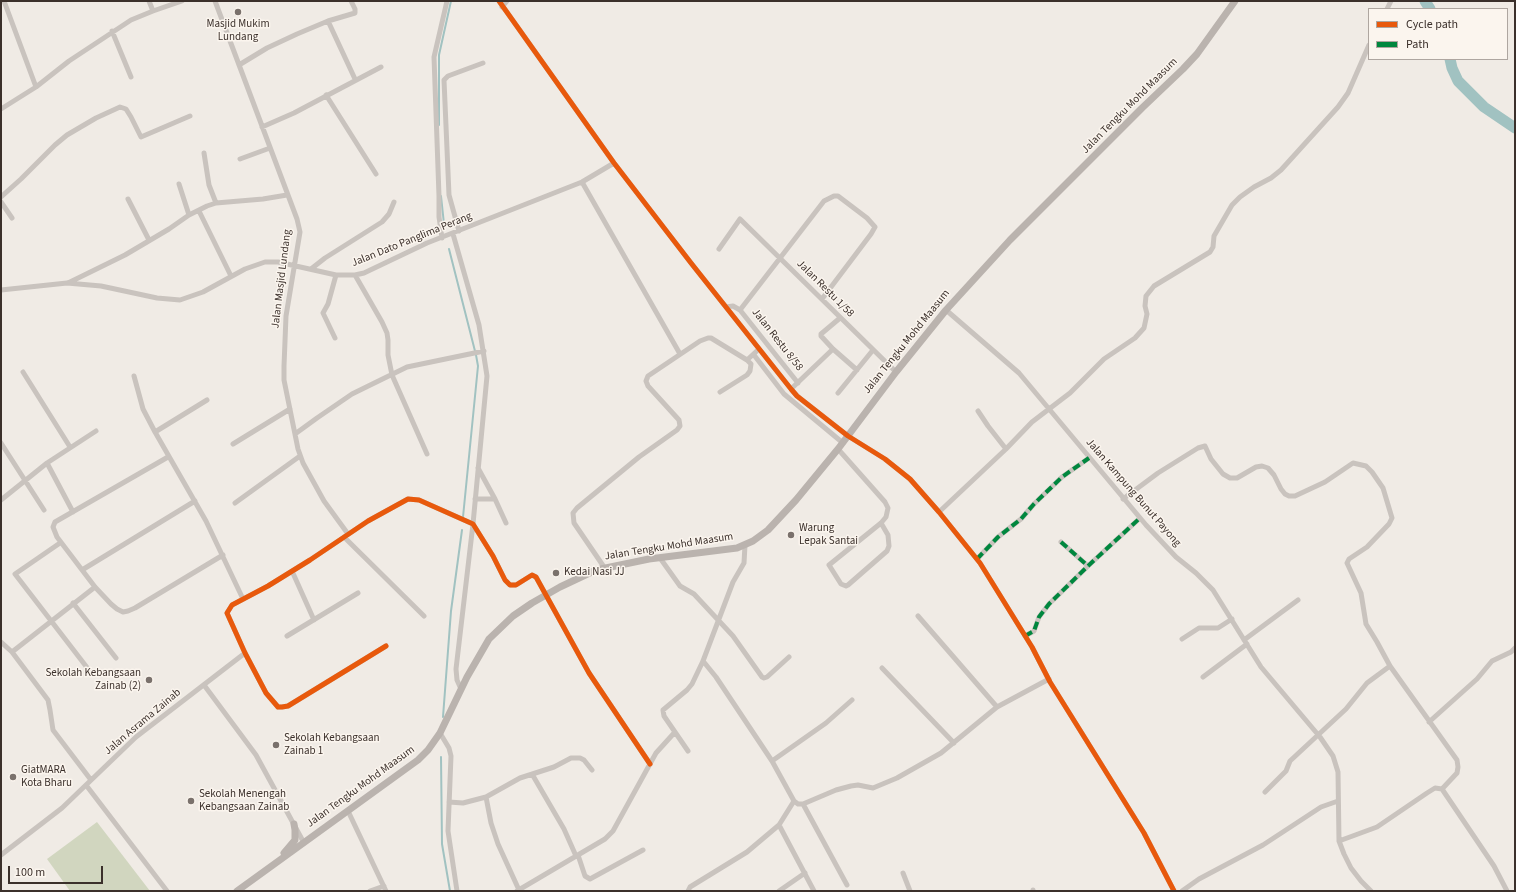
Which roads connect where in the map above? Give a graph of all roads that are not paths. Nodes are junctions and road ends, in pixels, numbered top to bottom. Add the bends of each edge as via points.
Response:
1 (4, 1) edge
2 (149, 1) edge
3 (182, 1) edge
4 (215, 1) edge
5 (351, 1) edge
6 (447, 1) edge
7 (498, 1) edge
8 (507, 1) edge
9 (1235, 1) edge
10 (502, 7) junction
11 (153, 11) junction
12 (328, 21) junction
13 (112, 31) junction
14 (1368, 47) edge
15 (483, 63) dead end
16 (239, 64) junction
17 (380, 67) dead end
18 (131, 77) dead end
19 (355, 79) junction
20 (36, 87) junction
21 (326, 95) junction
22 (1, 109) edge
23 (190, 116) dead end
24 (262, 127) junction
25 (270, 148) junction
26 (204, 153) dead end
27 (240, 159) dead end
28 (614, 164) junction
29 (376, 174) dead end
30 (582, 182) junction
31 (179, 184) dead end
32 (287, 194) junction
33 (1, 197) edge
34 (128, 199) dead end
35 (1, 202) edge
36 (394, 202) dead end
37 (216, 203) junction
38 (199, 211) junction
39 (189, 215) junction
40 (12, 218) dead end
41 (459, 231) junction
42 (453, 234) junction
43 (442, 238) junction
44 (149, 240) junction
45 (719, 249) dead end
46 (780, 258) junction
47 (294, 264) junction
48 (311, 269) junction
49 (336, 275) junction
50 (355, 275) junction
51 (232, 276) junction
52 (68, 284) junction
53 (1, 290) edge
54 (822, 299) junction
55 (726, 307) junction
56 (740, 310) junction
57 (946, 310) junction
58 (840, 318) junction
59 (334, 338) dead end
60 (759, 349) junction
61 (832, 349) junction
62 (873, 350) junction
63 (479, 352) junction
64 (680, 354) junction
65 (754, 355) junction
66 (747, 360) junction
67 (856, 370) junction
68 (23, 372) dead end
69 (896, 372) junction
70 (392, 375) junction
71 (134, 376) dead end
72 (798, 383) junction
73 (791, 389) junction
74 (720, 392) dead end
75 (838, 393) dead end
76 (207, 400) dead end
77 (290, 408) junction
78 (1049, 409) junction
79 (978, 411) dead end
80 (96, 431) dead end
81 (155, 432) junction
82 (295, 434) junction
83 (848, 436) junction
84 (1, 443) edge
85 (233, 444) dead end
86 (840, 446) junction
87 (70, 447) junction
88 (1006, 450) junction
89 (427, 454) dead end
90 (300, 456) junction
91 (168, 457) junction
92 (1089, 458) junction
93 (47, 463) junction
94 (478, 468) junction
95 (25, 480) junction
96 (1123, 498) junction
97 (475, 499) junction
98 (495, 499) junction
99 (1, 500) edge
100 (195, 501) junction
101 (235, 503) dead end
102 (44, 510) dead end
103 (72, 512) junction
104 (939, 512) junction
105 (1140, 518) junction
106 (506, 523) dead end
107 (881, 523) junction
108 (473, 524) junction
109 (346, 535) junction
110 (1061, 542) dead end
111 (60, 543) junction
112 (745, 545) junction
113 (223, 556) junction
114 (660, 558) junction
115 (977, 559) junction
116 (1088, 566) junction
117 (604, 568) junction
118 (82, 570) junction
119 (292, 571) junction
120 (95, 587) junction
121 (358, 593) dead end
122 (547, 594) junction
123 (243, 599) junction
124 (1298, 600) dead end
125 (73, 603) junction
126 (424, 616) dead end
127 (918, 616) dead end
128 (314, 620) junction
129 (1232, 620) junction
130 (51, 621) junction
131 (718, 621) junction
132 (288, 636) dead end
133 (1025, 636) junction
134 (1182, 639) dead end
135 (1, 642) edge
136 (1246, 642) junction
137 (386, 646) dead end
138 (1515, 648) edge
139 (12, 652) junction
140 (245, 653) junction
141 (789, 657) dead end
142 (116, 658) dead end
143 (703, 661) junction
144 (1390, 666) junction
145 (882, 668) dead end
146 (92, 674) dead end
147 (1203, 677) dead end
148 (1049, 679) junction
149 (204, 685) junction
150 (461, 689) junction
151 (852, 700) dead end
152 (998, 707) junction
153 (1429, 722) junction
154 (675, 732) junction
155 (440, 733) junction
156 (1318, 735) junction
157 (954, 743) junction
158 (688, 751) dead end
159 (772, 761) junction
160 (650, 764) junction
161 (592, 770) dead end
162 (532, 774) junction
163 (91, 780) junction
164 (86, 785) junction
165 (1442, 789) junction
166 (1265, 792) dead end
167 (486, 797) junction
168 (794, 801) junction
169 (1338, 801) junction
170 (448, 802) junction
171 (803, 804) junction
172 (348, 811) junction
173 (294, 824) junction
174 (779, 825) junction
175 (1339, 841) junction
176 (304, 843) junction
177 (643, 850) dead end
178 (1, 855) edge
179 (577, 855) junction
180 (276, 862) junction
181 (805, 873) junction
182 (903, 873) dead end
183 (847, 885) dead end
184 (385, 889) edge
185 (518, 890) edge
186 (167, 891) edge
187 (236, 891) edge
188 (370, 891) edge
189 (457, 891) edge
190 (688, 891) edge
191 (779, 891) edge
192 (814, 891) edge
193 (910, 891) edge
194 (1174, 891) edge
195 (1182, 891) edge
196 (1371, 891) edge
197 (1507, 891) edge

1 - 20 street
2 - 11 street
3 - 11 street
4 - 16 street, Jalan Masjid Lundang
5 - 12 street via 355,13
6 - 43 street via 434,56 439,217
7 - 10 street
8 - 10 street
9 - 57 main road, Jalan Tengku Mohd Maasum via 1197,54 1183,69 1010,240
10 - 28 street
11 - 13 street
12 - 16 street via 267,48
12 - 19 street
13 - 18 street
13 - 20 street
14 - 78 street via 1348,93 1338,107 1281,170 1232,205 1214,236 1210,252 1154,286 1146,296 1147,314 1144,328 1135,338 1104,359 1070,393
15 - 41 street via 448,76 444,80 449,195
16 - 24 street, Jalan Masjid Lundang
17 - 19 street
19 - 21 street
20 - 22 street
21 - 24 street
21 - 29 street
23 - 33 street via 141,137 126,109 120,107 67,135
24 - 25 street, Jalan Masjid Lundang
25 - 27 street
25 - 32 street, Jalan Masjid Lundang
26 - 37 street via 209,185
28 - 30 street, Jalan Dato Panglima Perang
28 - 55 street
30 - 41 street, Jalan Dato Panglima Perang
30 - 64 street
31 - 39 street
32 - 37 street
32 - 47 street, Jalan Masjid Lundang via 300,232
34 - 44 street
35 - 40 street
36 - 48 street via 382,222
37 - 38 street
38 - 39 street
38 - 51 street
39 - 44 street
41 - 42 street, Jalan Dato Panglima Perang
42 - 43 street, Jalan Dato Panglima Perang
42 - 63 street via 479,325
43 - 50 street, Jalan Dato Panglima Perang
44 - 52 street
45 - 46 street, Jalan Restu 1/58 via 740,219
46 - 54 street, Jalan Restu 1/58
46 - 54 street via 824,202 834,196 838,196 867,218 875,227
46 - 56 street
47 - 48 street, Jalan Dato Panglima Perang
47 - 51 street, Jalan Dato Panglima Perang via 265,262
47 - 77 street, Jalan Masjid Lundang via 286,316 284,366
48 - 49 street, Jalan Dato Panglima Perang
49 - 50 street, Jalan Dato Panglima Perang
49 - 59 street via 323,313
50 - 70 street via 387,333
51 - 52 street, Jalan Dato Panglima Perang via 203,292 180,300 157,298 101,286
52 - 53 street, Jalan Dato Panglima Perang
54 - 58 street, Jalan Restu 1/58
55 - 56 street via 733,306
55 - 60 street
56 - 72 street, Jalan Restu 8/58
57 - 69 main road, Jalan Tengku Mohd Maasum
57 - 78 street, Jalan Kampung Bunut Payong via 1019,373
58 - 61 street via 821,336
58 - 62 street, Jalan Restu 1/58
60 - 65 street
60 - 73 street
61 - 67 street
61 - 72 street
62 - 67 street
62 - 69 street, Jalan Restu 1/58
63 - 70 street via 407,367
63 - 94 street via 487,376
64 - 66 street via 703,339 711,338
64 - 117 street via 648,376 646,381 679,420 680,426 573,513 574,523
65 - 66 street
65 - 86 street via 784,394
66 - 74 street via 751,368 747,376
67 - 75 street
68 - 87 street
69 - 83 main road, Jalan Tengku Mohd Maasum
70 - 82 street via 352,394
70 - 89 street
71 - 81 street via 143,409
72 - 73 street
73 - 83 street
76 - 81 street
77 - 82 street, Jalan Masjid Lundang
77 - 85 street
78 - 88 street via 1032,422
78 - 92 street, Jalan Kampung Bunut Payong
79 - 88 street
80 - 87 street
81 - 91 street
82 - 90 street, Jalan Masjid Lundang
83 - 86 main road, Jalan Tengku Mohd Maasum
83 - 104 street via 885,459 910,479
84 - 95 street
86 - 107 street via 885,502 888,508
86 - 112 main road, Jalan Tengku Mohd Maasum via 768,530
87 - 93 street
88 - 104 street
90 - 101 street
90 - 109 street, Jalan Masjid Lundang via 326,505
91 - 100 street
91 - 103 street
92 - 96 street, Jalan Kampung Bunut Payong
92 - 115 street via 1062,477
93 - 95 street
93 - 103 street
94 - 97 street
94 - 98 street
95 - 99 street
95 - 102 street
96 - 105 street, Jalan Kampung Bunut Payong
96 - 144 street via 1158,473 1205,446 1223,474 1237,478 1256,467 1268,468 1281,489 1289,496 1295,496 1325,482 1353,463 1366,466 1383,488 1392,518 1367,547 1347,563 1361,593 1366,624
97 - 98 street
97 - 108 street
98 - 106 street
100 - 113 street
100 - 118 street
103 - 111 street via 55,522 53,527
104 - 115 street
105 - 116 street
105 - 129 street, Jalan Kampung Bunut Payong via 1176,557 1206,582
107 - 107 street via 888,535 887,552 848,585 841,584 829,565
108 - 109 street via 412,498
108 - 122 street via 508,583 516,586 534,575
108 - 150 street via 456,670
109 - 119 street
109 - 126 street, Jalan Masjid Lundang
110 - 116 street
111 - 118 street
111 - 130 street via 15,574
112 - 114 main road, Jalan Tengku Mohd Maasum
112 - 131 street via 744,563 733,582
113 - 120 street via 128,611 116,609
113 - 123 street
114 - 117 main road, Jalan Tengku Mohd Maasum
114 - 131 street via 680,586 694,594
115 - 133 street
116 - 133 street via 1049,604 1039,617 1034,631
117 - 122 main road, Jalan Tengku Mohd Maasum
118 - 120 street
119 - 123 street
119 - 128 street
120 - 125 street
121 - 128 street
122 - 150 main road, Jalan Tengku Mohd Maasum via 513,616 496,632 478,657
122 - 160 street via 589,673
123 - 140 street via 227,613
124 - 136 street
125 - 130 street
125 - 142 street
127 - 152 street
128 - 132 street
129 - 134 street via 1218,628 1199,628
129 - 136 street, Jalan Kampung Bunut Payong
130 - 139 street
130 - 146 street
131 - 141 street via 733,636 764,678
131 - 143 street
133 - 148 street
135 - 139 street
136 - 147 street
136 - 156 street, Jalan Kampung Bunut Payong via 1261,667
137 - 140 street via 288,706 282,707 268,696
138 - 153 street via 1492,661 1477,679
139 - 163 street via 48,700 56,735
140 - 149 street, Jalan Asrama Zainab
143 - 154 street via 687,690 663,710
143 - 159 street
144 - 153 street
144 - 156 street via 1367,683 1346,709
145 - 157 street
148 - 152 street
148 - 194 street via 1144,833
149 - 163 street, Jalan Asrama Zainab via 136,737
149 - 173 street via 256,755
150 - 155 main road, Jalan Tengku Mohd Maasum
151 - 159 street via 826,723
152 - 157 street
153 - 165 street via 1457,760 1457,772
154 - 158 street
154 - 160 street via 659,749
155 - 170 street via 451,756
155 - 172 main road, Jalan Tengku Mohd Maasum via 418,760
156 - 166 street via 1290,761 1286,771
156 - 169 street, Jalan Kampung Bunut Payong via 1337,764
157 - 171 street via 897,778 873,788 851,786
159 - 168 street
160 - 179 street via 613,831 605,839
161 - 162 street via 584,760 576,757
162 - 167 street
162 - 179 street
163 - 164 street, Jalan Asrama Zainab
164 - 178 street, Jalan Asrama Zainab via 62,808
164 - 186 street
165 - 175 street via 1435,788 1377,827
165 - 197 street via 1494,866
167 - 170 street via 463,803
167 - 185 street via 496,837
168 - 171 street
168 - 174 street
169 - 175 street, Jalan Kampung Bunut Payong
169 - 195 street via 1321,807 1263,845 1199,879
170 - 189 street via 448,831
171 - 183 street
172 - 176 main road, Jalan Tengku Mohd Maasum
172 - 184 street
173 - 176 street
173 - 180 main road via 295,840
174 - 181 street
174 - 190 street via 749,851 690,887
175 - 196 street, Jalan Kampung Bunut Payong via 1351,868
176 - 180 main road, Jalan Tengku Mohd Maasum
177 - 179 street via 590,879 585,876
179 - 185 street
180 - 187 main road, Jalan Tengku Mohd Maasum
181 - 191 street
181 - 192 street
182 - 193 street
184 - 188 street

